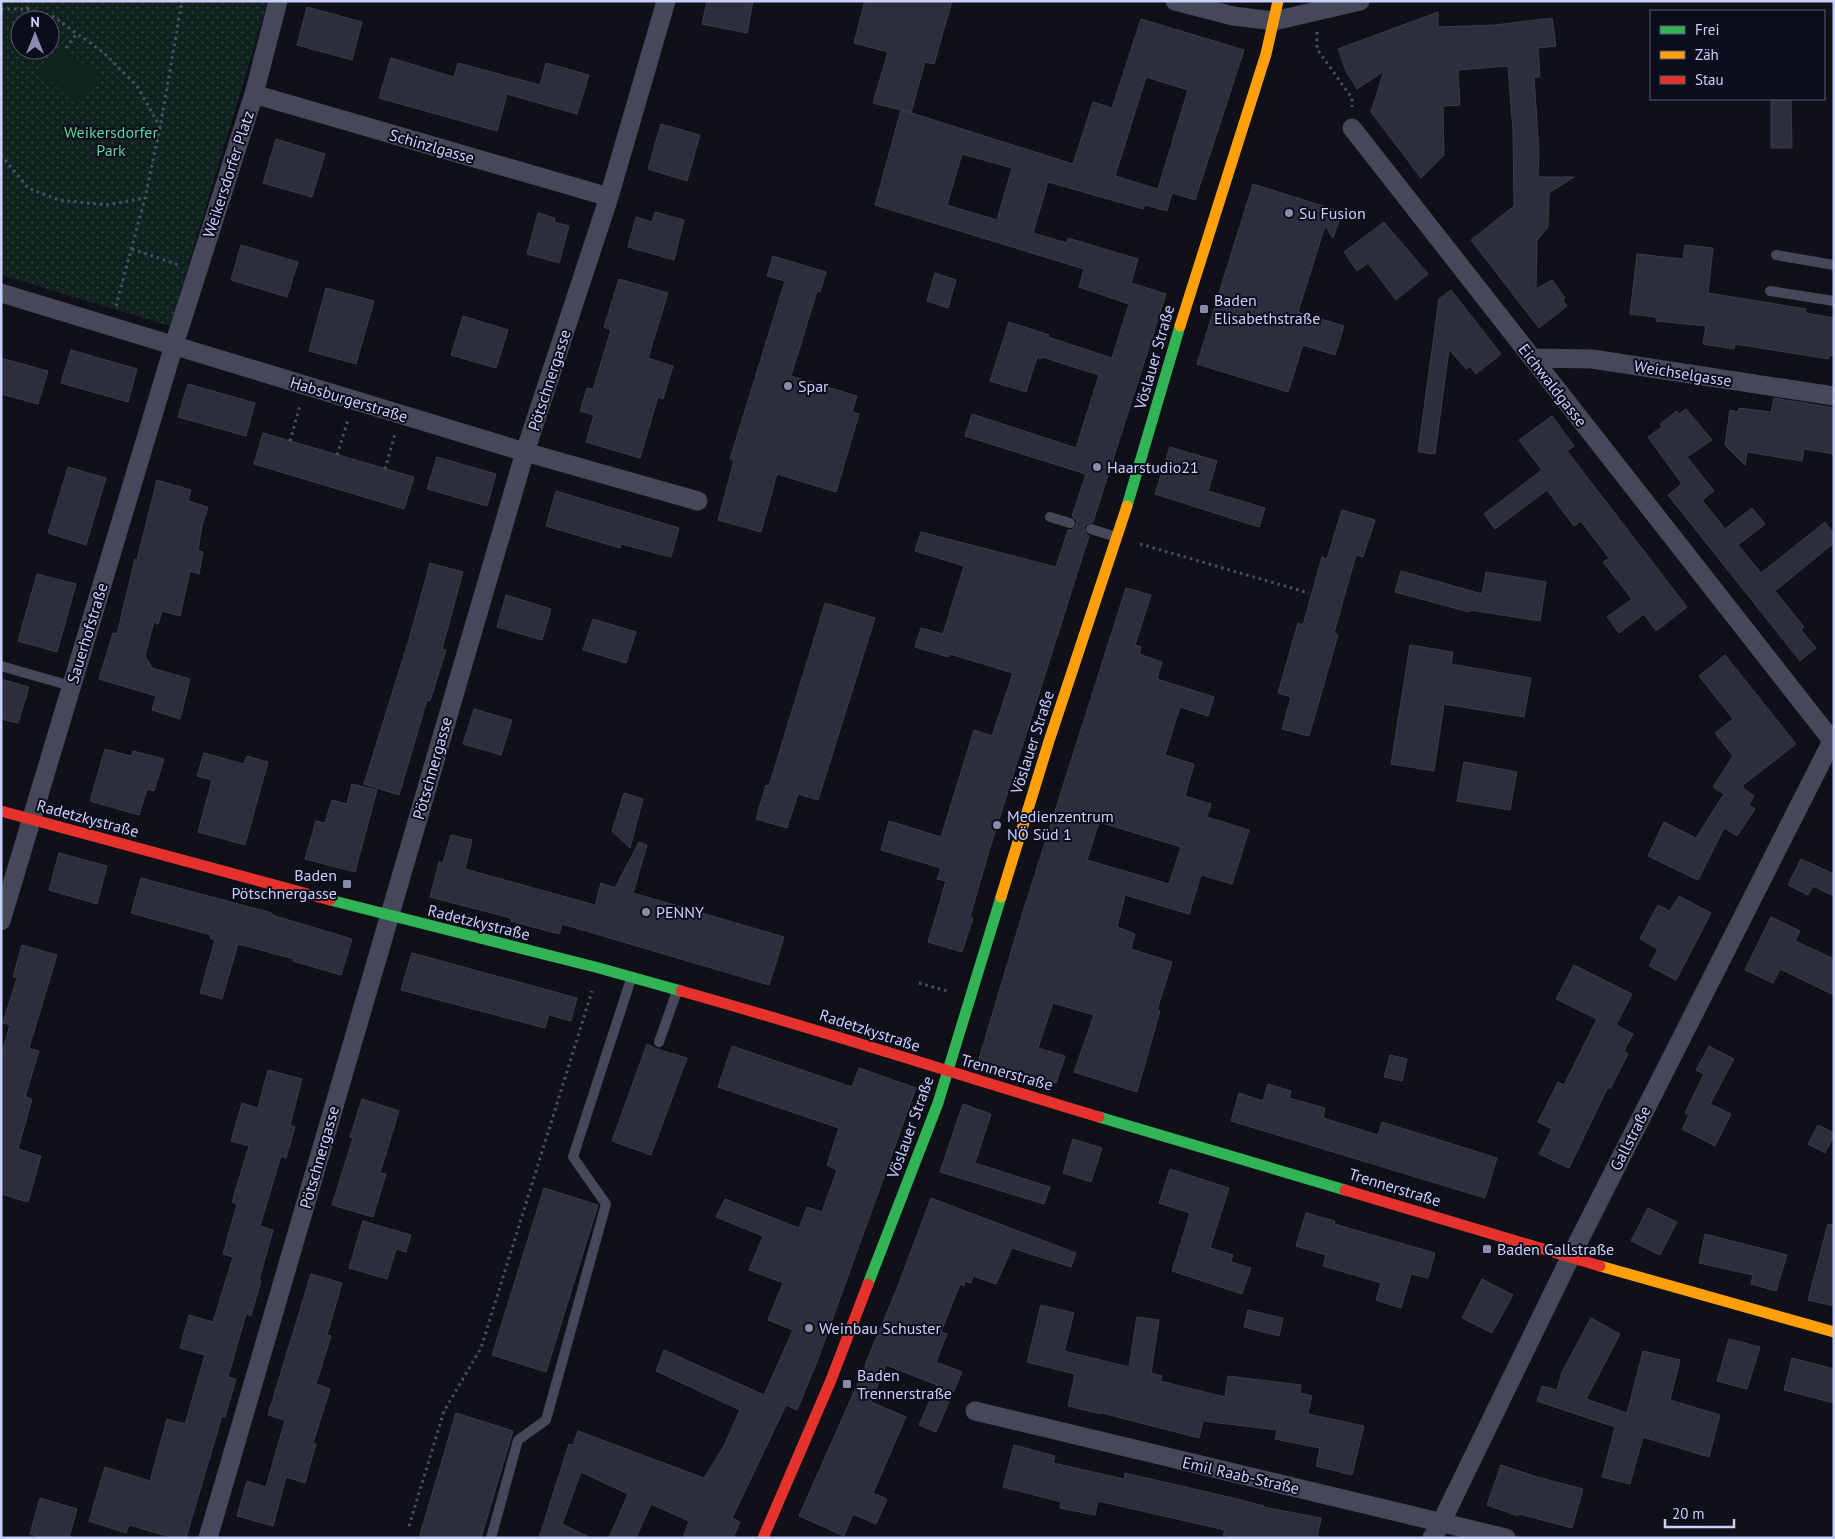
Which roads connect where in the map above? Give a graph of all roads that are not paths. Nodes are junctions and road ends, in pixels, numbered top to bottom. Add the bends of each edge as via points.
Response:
1 (278, 1) edge
2 (666, 1) edge
3 (1175, 1) edge
4 (1278, 1) edge
5 (1360, 1) edge
6 (1274, 21) junction
7 (254, 94) junction
8 (1352, 128) road end
9 (609, 197) junction
10 (1776, 255) dead end
11 (1834, 265) edge
12 (1770, 291) dead end
13 (1, 292) edge
14 (1834, 301) edge
15 (174, 345) junction
16 (1532, 358) junction
17 (1834, 396) edge
18 (525, 452) junction
19 (698, 501) dead end
20 (1050, 517) dead end
21 (1070, 523) dead end
22 (1091, 529) dead end
23 (1118, 537) junction
24 (1, 666) edge
25 (71, 686) junction
26 (1833, 741) edge
27 (1, 810) edge
28 (31, 819) junction
29 (389, 916) junction
30 (1, 921) edge
31 (632, 978) junction
32 (677, 990) junction
33 (659, 1042) dead end
34 (947, 1072) junction
35 (1570, 1258) junction
36 (1834, 1332) edge
37 (975, 1412) dead end
38 (1437, 1530) edge
39 (208, 1538) edge
40 (491, 1538) edge
41 (763, 1538) edge
42 (1506, 1538) edge

1 - 7 street, Weikersdorfer Platz
2 - 9 street, Pötschnergasse
3 - 6 street via 1233,16
4 - 6 street, Vöslauer Straße
5 - 6 street
6 - 23 street, Vöslauer Straße
7 - 9 street, Schinzlgasse
7 - 15 street, Weikersdorfer Platz
8 - 16 street, Eichwaldgasse
9 - 18 street, Pötschnergasse
10 - 11 lane
12 - 14 lane
13 - 15 street, Habsburgerstraße
15 - 18 street, Habsburgerstraße
15 - 25 street, Sauerhofstraße
16 - 17 street, Weichselgasse via 1592,359
16 - 26 street, Eichwaldgasse
18 - 19 street, Habsburgerstraße
18 - 29 street, Pötschnergasse
20 - 21 lane
22 - 23 lane
23 - 34 street, Vöslauer Straße via 1049,741
24 - 25 lane
25 - 28 street, Sauerhofstraße
26 - 35 street, Gallstraße
27 - 28 street, Radetzkystraße
28 - 29 street, Radetzkystraße
28 - 30 street, Sauerhofstraße
29 - 31 street, Radetzkystraße
29 - 39 street, Pötschnergasse
31 - 32 street, Radetzkystraße
31 - 40 lane via 573,1157 606,1204 546,1420 518,1440
32 - 33 lane
32 - 34 street, Radetzkystraße
34 - 35 street, Trennerstraße
34 - 41 street, Vöslauer Straße via 938,1103 831,1380
35 - 36 street, Trennerstraße
35 - 38 street, Gallstraße
37 - 38 street, Emil Raab-Straße
38 - 42 street, Emil Raab-Straße

